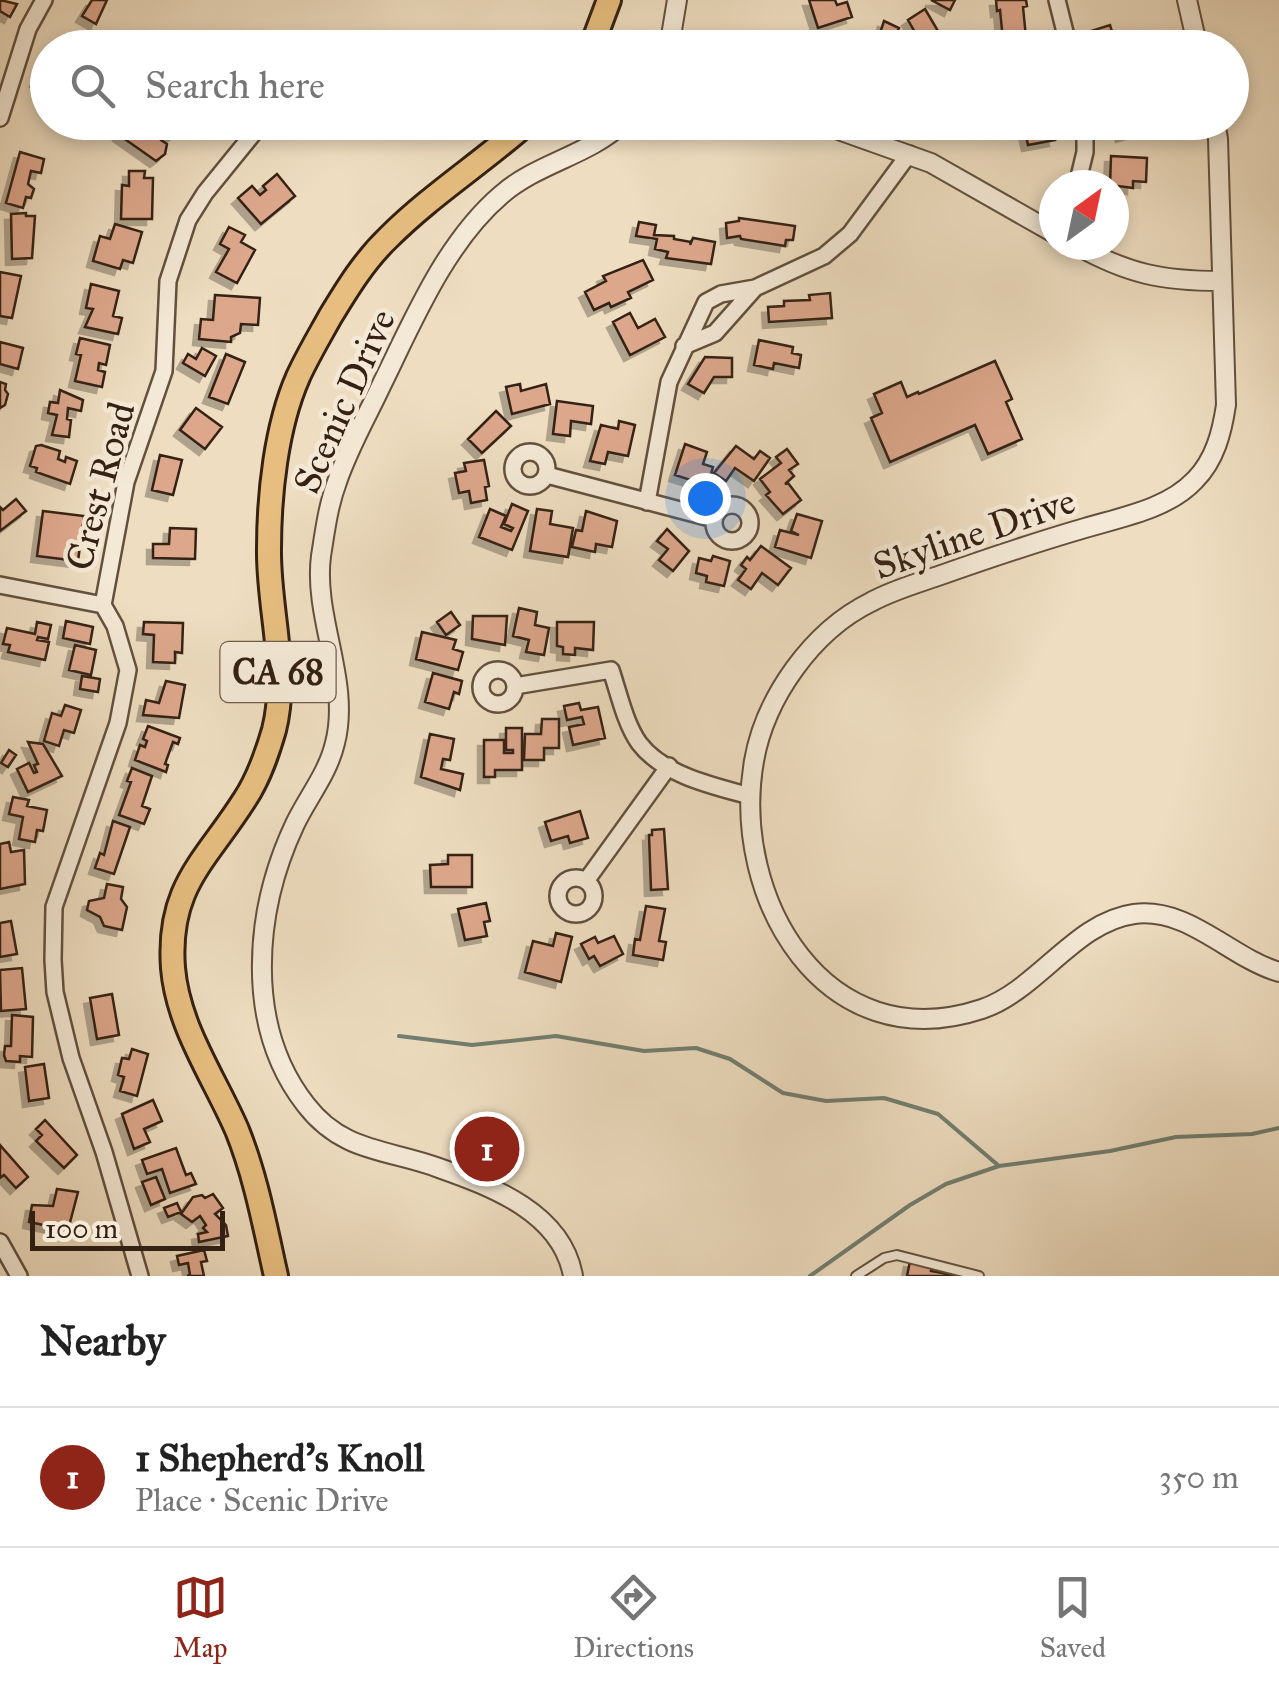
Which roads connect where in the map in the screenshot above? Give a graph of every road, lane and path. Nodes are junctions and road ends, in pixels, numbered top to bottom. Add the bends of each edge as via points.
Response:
1 (44, 0) edge
2 (609, 0) edge
3 (677, 0) edge
4 (1056, 0) edge
5 (1188, 0) edge
6 (598, 30) edge
7 (672, 30) edge
8 (1064, 30) edge
9 (1194, 30) edge
10 (0, 118) edge
11 (248, 140) edge
12 (505, 140) edge
13 (602, 140) edge
14 (868, 140) edge
15 (1086, 140) edge
16 (1218, 140) edge
17 (909, 154) junction
18 (1082, 170) edge
19 (1039, 224) edge
20 (1104, 260) edge
21 (1221, 281) junction
22 (755, 288) junction
23 (684, 346) junction
24 (546, 475) dead end
25 (647, 502) junction
26 (714, 519) dead end
27 (0, 585) edge
28 (104, 604) junction
29 (514, 686) dead end
30 (669, 766) junction
31 (750, 796) junction
32 (586, 881) dead end
33 (1279, 972) edge
34 (0, 1242) edge
35 (138, 1270) edge
36 (19, 1276) edge
37 (120, 1276) edge
38 (276, 1276) edge
39 (573, 1276) edge
40 (856, 1276) edge
41 (979, 1276) edge

1 - 10 street
2 - 6 main road
3 - 7 street
4 - 8 street
5 - 9 street
11 - 28 street, Crest Road via 206,192 175,253 164,370 126,482
12 - 38 main road, CA 68 via 365,263 296,380 270,504 275,726 252,789 194,870 178,908 172,948 184,1018 243,1146
13 - 39 street, Scenic Drive via 524,178 478,219 419,312 350,451 328,508 320,562 338,728 326,770 281,860 262,963 269,1030 308,1108 358,1146 438,1167 516,1201 557,1236
14 - 17 street
15 - 18 street
16 - 21 street, Skyline Drive
17 - 19 street
17 - 22 street via 836,247
20 - 21 street via 1145,276
21 - 31 street, Skyline Drive via 1226,404 1213,454 1196,479 1154,506 868,602 829,630 777,696 761,729
22 - 23 street via 724,326
22 - 23 street via 712,297
23 - 25 street via 669,382
24 - 25 street
25 - 26 street
27 - 28 street
28 - 35 street, Crest Road via 128,670 118,723 54,907 53,960 70,1058
29 - 30 street via 611,670 639,742
30 - 31 street
30 - 32 street
31 - 33 street, Skyline Drive via 755,863 778,924 819,977 875,1010 935,1017 986,1008 1101,926 1134,914 1182,920
34 - 36 street
35 - 37 street
40 - 41 lane via 897,1254

